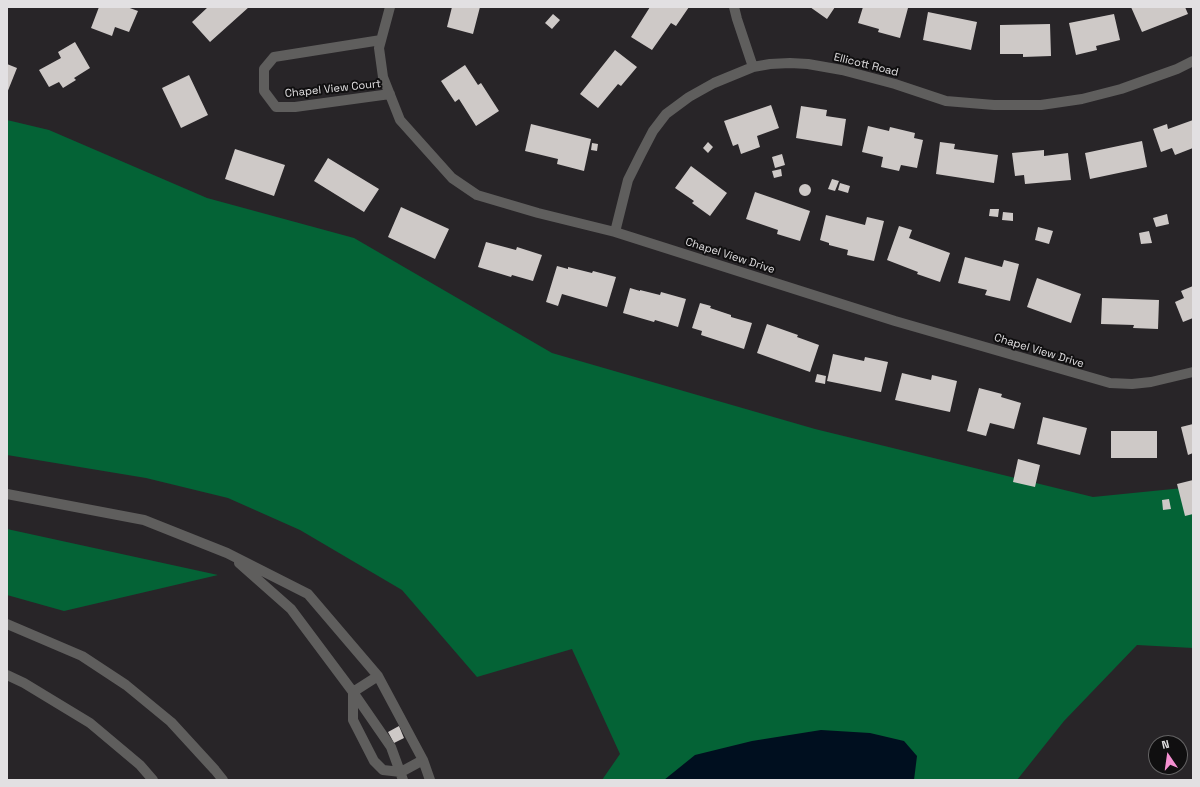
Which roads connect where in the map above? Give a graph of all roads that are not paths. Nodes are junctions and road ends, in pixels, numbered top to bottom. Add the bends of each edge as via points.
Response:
1 (390, 7) edge
2 (734, 7) edge
3 (381, 40) junction
4 (1193, 61) edge
5 (753, 67) junction
6 (390, 94) junction
7 (615, 232) junction
8 (1193, 372) edge
9 (7, 494) edge
10 (227, 553) junction
11 (7, 624) edge
12 (7, 675) edge
13 (378, 676) junction
14 (353, 692) junction
15 (423, 760) junction
16 (402, 776) edge
17 (154, 780) edge
18 (223, 780) edge
19 (430, 780) edge

1 - 3 street, Chapel View Drive
2 - 5 street
3 - 6 street, Chapel View Drive via 379,48 383,77
3 - 6 street, Chapel View Court via 274,57 264,69 264,91 276,106 295,107
4 - 5 street, Ellicott Road via 1121,89 1082,99 1041,105 946,101 895,84 808,64 770,64
5 - 7 street, Ellicott Road via 714,83 666,114 653,131 628,180
6 - 7 street, Chapel View Drive via 400,120 452,178 477,195 538,214
7 - 8 street, Chapel View Drive via 895,320 1110,383 1151,382
9 - 10 street via 144,520
10 - 13 street via 308,594
10 - 14 street via 291,609
11 - 18 street via 82,656 126,685 171,722
12 - 17 street via 90,723
13 - 14 street
13 - 15 street
14 - 16 street via 391,747
14 - 16 street via 353,720 374,761 383,770
15 - 16 street
15 - 19 street

